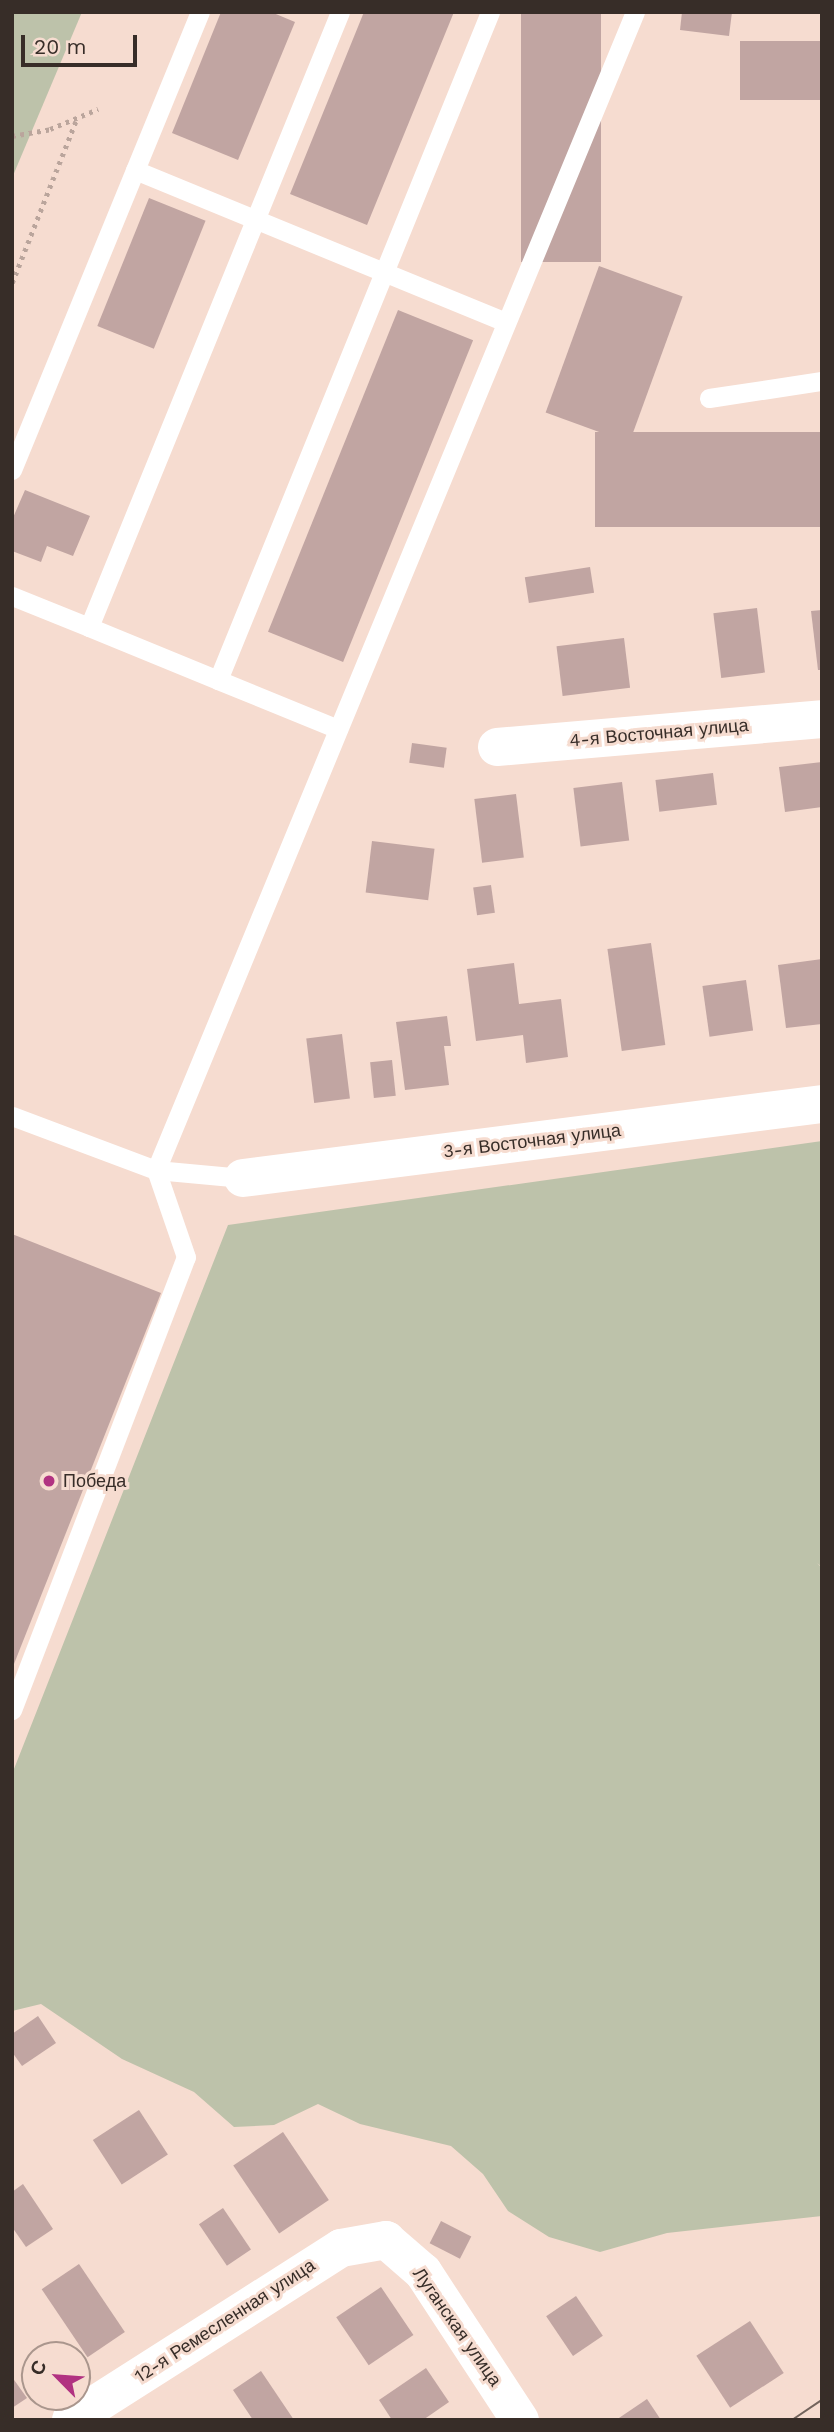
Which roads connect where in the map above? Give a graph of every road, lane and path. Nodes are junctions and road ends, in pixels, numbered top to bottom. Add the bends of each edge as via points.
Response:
1 (200, 12) edge
2 (340, 12) edge
3 (490, 12) edge
4 (635, 12) edge
5 (98, 109) dead end
6 (76, 118) junction
7 (12, 135) edge
8 (135, 170) junction
9 (255, 219) junction
10 (384, 272) junction
11 (12, 283) edge
12 (506, 321) junction
13 (822, 381) edge
14 (709, 398) dead end
15 (12, 470) edge
16 (12, 596) edge
17 (89, 627) junction
18 (218, 680) junction
19 (822, 719) edge
20 (338, 729) junction
21 (497, 747) dead end
22 (822, 1104) edge
23 (12, 1116) edge
24 (156, 1170) junction
25 (243, 1178) joint
26 (12, 1710) edge
27 (386, 2240) joint
28 (71, 2420) edge
29 (520, 2420) edge

1 - 8 lane
2 - 9 lane
3 - 10 lane
4 - 12 lane
5 - 6 path
6 - 7 path via 50,129
6 - 11 path
8 - 9 lane
8 - 15 lane
9 - 10 lane
9 - 17 lane
10 - 12 lane
10 - 18 lane
12 - 20 lane
13 - 14 lane
16 - 17 lane
17 - 18 lane
18 - 20 lane
19 - 21 street, 4-я Восточная улица
20 - 24 lane
22 - 25 street, 3-я Восточная улица
23 - 24 lane
24 - 25 lane
24 - 26 lane via 186,1257
27 - 28 street, 12-я Ремесленная улица via 341,2248
27 - 29 street, Луганская улица via 423,2272

